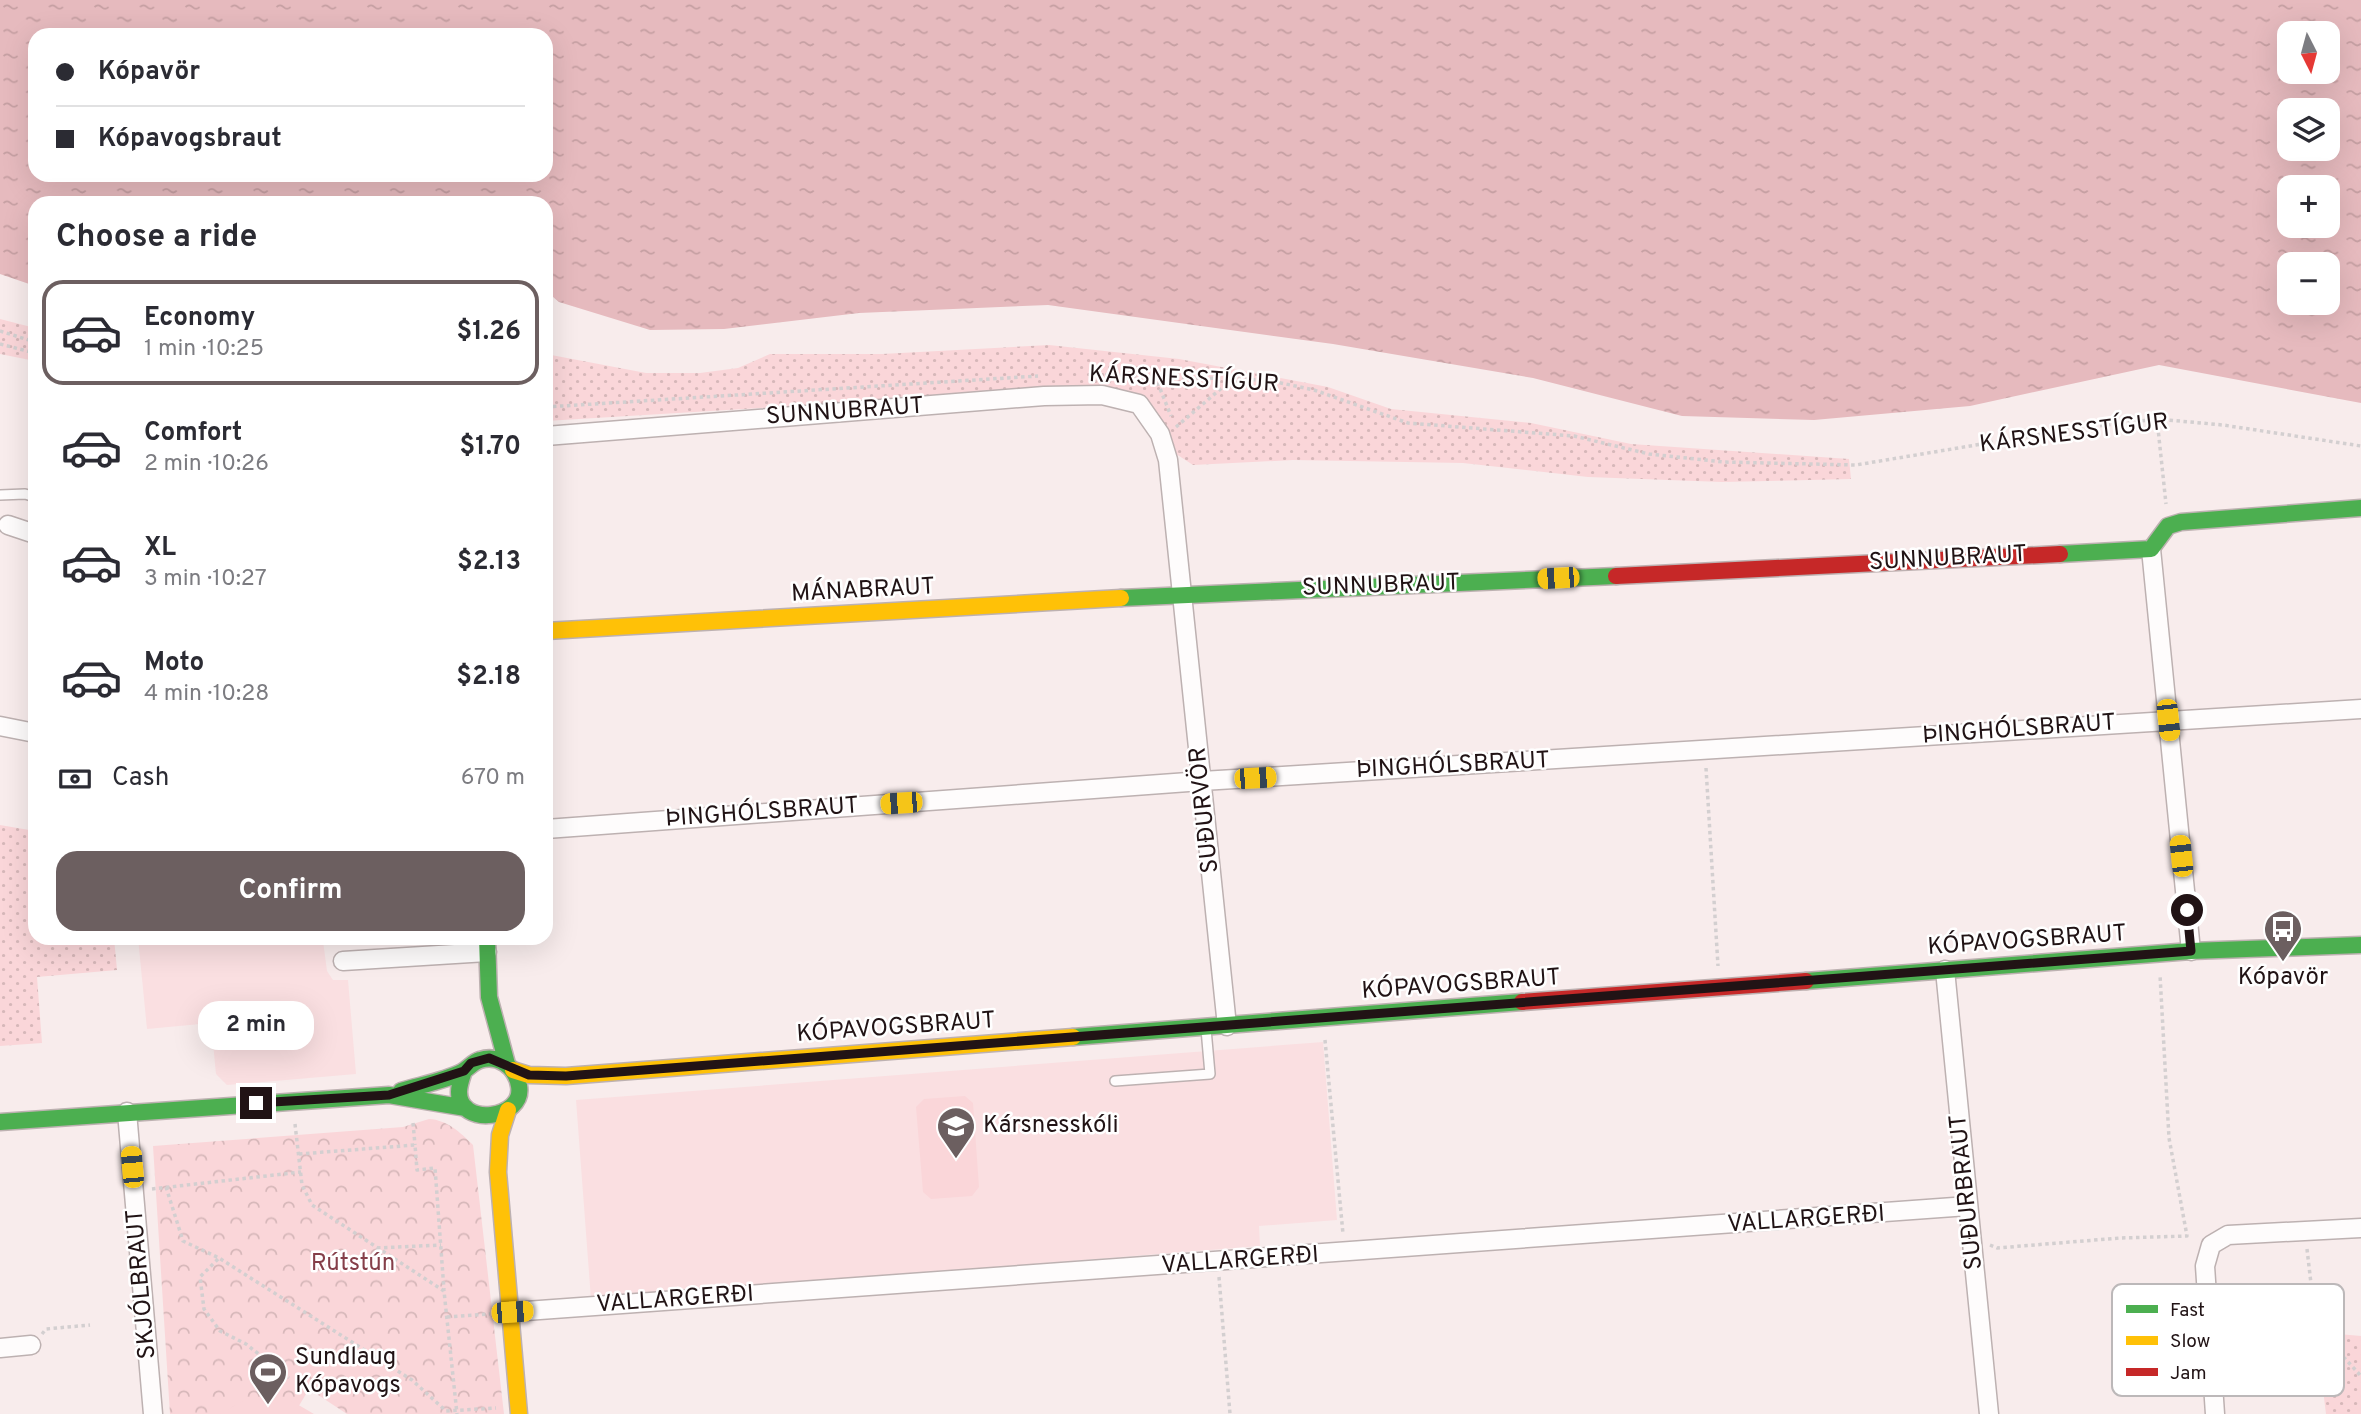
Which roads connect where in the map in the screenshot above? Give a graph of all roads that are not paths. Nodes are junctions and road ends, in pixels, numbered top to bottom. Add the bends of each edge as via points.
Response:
1 (553, 435) edge
2 (0, 495) edge
3 (28, 495) edge
4 (2361, 508) edge
5 (8, 526) dead end
6 (28, 532) edge
7 (2151, 549) junction
8 (1182, 594) junction
9 (553, 631) edge
10 (2361, 709) edge
11 (2168, 720) junction
12 (0, 726) edge
13 (28, 732) edge
14 (1202, 781) junction
15 (553, 828) edge
16 (487, 945) edge
17 (2361, 945) edge
18 (2191, 951) junction
19 (343, 961) dead end
20 (1945, 970) junction
21 (489, 997) junction
22 (1227, 1026) junction
23 (1206, 1028) junction
24 (467, 1067) junction
25 (510, 1067) junction
26 (566, 1076) junction
27 (1115, 1082) dead end
28 (389, 1095) junction
29 (513, 1104) junction
30 (468, 1110) junction
31 (127, 1112) junction
32 (0, 1122) edge
33 (498, 1172) junction
34 (1968, 1206) junction
35 (2361, 1228) edge
36 (2206, 1284) edge
37 (512, 1312) junction
38 (31, 1345) road end
39 (0, 1348) edge
40 (2214, 1396) edge
41 (519, 1410) edge
42 (153, 1414) edge
43 (1989, 1414) edge
44 (2215, 1414) edge

1 - 8 street, SUNNUBRAUT via 1044,396 1102,395 1139,404 1160,434 1168,460
2 - 3 lane
4 - 7 street via 2181,522 2168,526
5 - 6 street
7 - 8 street, SUNNUBRAUT
7 - 11 street
8 - 9 street, MÁNABRAUT
8 - 14 street, SUÐURVÖR
10 - 11 street, ÞINGHÓLSBRAUT
11 - 14 street, ÞINGHÓLSBRAUT
11 - 18 street
12 - 13 street
14 - 15 street, ÞINGHÓLSBRAUT
14 - 22 street, SUÐURVÖR
16 - 19 street
16 - 21 street
17 - 18 street, KÓPAVOGSBRAUT
18 - 20 street, KÓPAVOGSBRAUT
20 - 22 street, KÓPAVOGSBRAUT
20 - 34 street, SUÐURBRAUT
21 - 24 street
21 - 25 street
22 - 23 street, KÓPAVOGSBRAUT
23 - 26 street, KÓPAVOGSBRAUT
23 - 27 lane via 1210,1074
24 - 25 street via 489,1058
24 - 28 street
24 - 30 street via 458,1090
25 - 26 street, KÓPAVOGSBRAUT via 529,1075
25 - 29 street via 517,1078
26 - 29 street, KÓPAVOGSBRAUT
28 - 30 street
28 - 31 street
29 - 30 street via 490,1118
29 - 33 street via 500,1135
30 - 33 street
31 - 32 street
31 - 42 street, SKJÓLBRAUT
33 - 37 street
34 - 37 street, VALLARGERÐI
34 - 43 street, SUÐURBRAUT
35 - 36 street via 2228,1235 2210,1245
37 - 41 street
38 - 39 street
40 - 44 street

